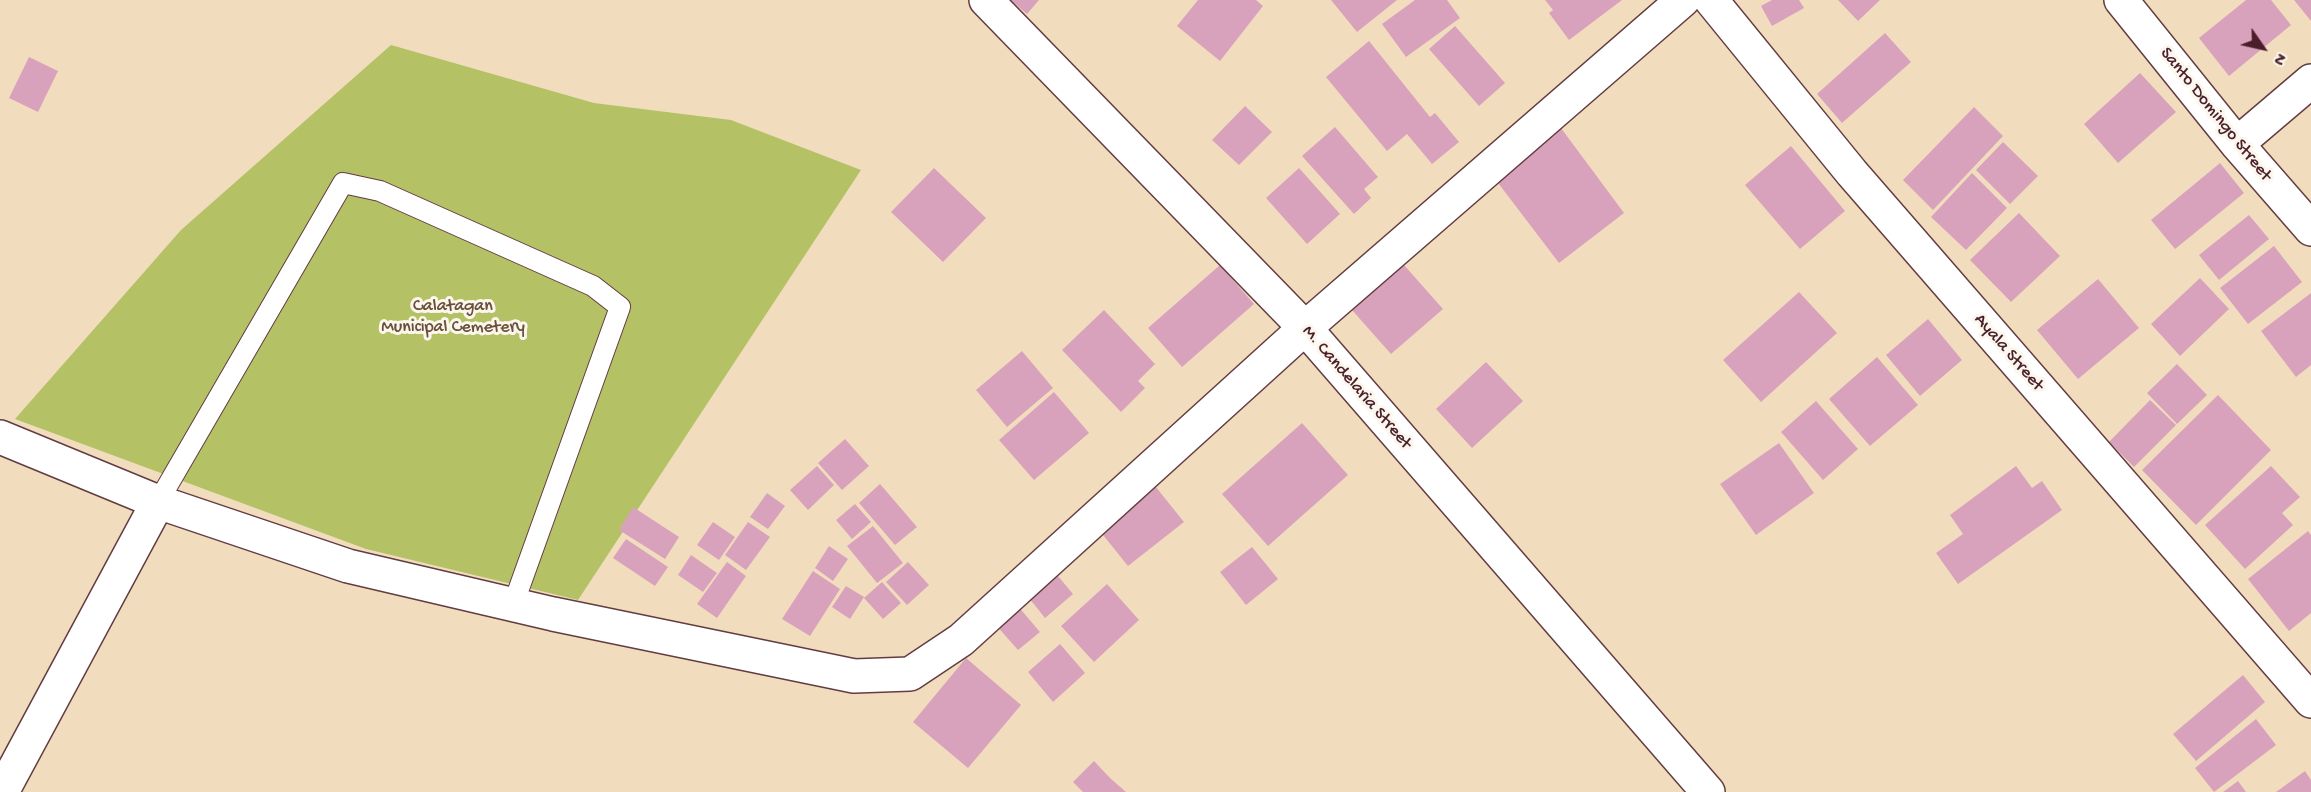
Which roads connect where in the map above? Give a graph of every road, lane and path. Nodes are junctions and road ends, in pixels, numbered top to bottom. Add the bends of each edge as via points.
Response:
1 (986, 0) edge
2 (1683, 0) edge
3 (1711, 0) edge
4 (2121, 0) edge
5 (2311, 81) edge
6 (2237, 144) junction
7 (2311, 229) edge
8 (1305, 328) junction
9 (0, 437) edge
10 (158, 502) junction
11 (513, 605) junction
12 (2311, 701) edge
13 (2, 792) edge
14 (1708, 792) edge

1 - 8 street, M. Candelaria Street
2 - 8 street
3 - 12 street, Ayala Street via 1852,172
4 - 6 street, Santo Domingo Street
5 - 6 street
6 - 7 street, Santo Domingo Street
8 - 11 street via 962,639 910,674 854,676
8 - 14 street, M. Candelaria Street
9 - 10 street
10 - 11 street via 348,566
10 - 11 lane via 343,183 380,191 593,286 620,307
10 - 13 street

